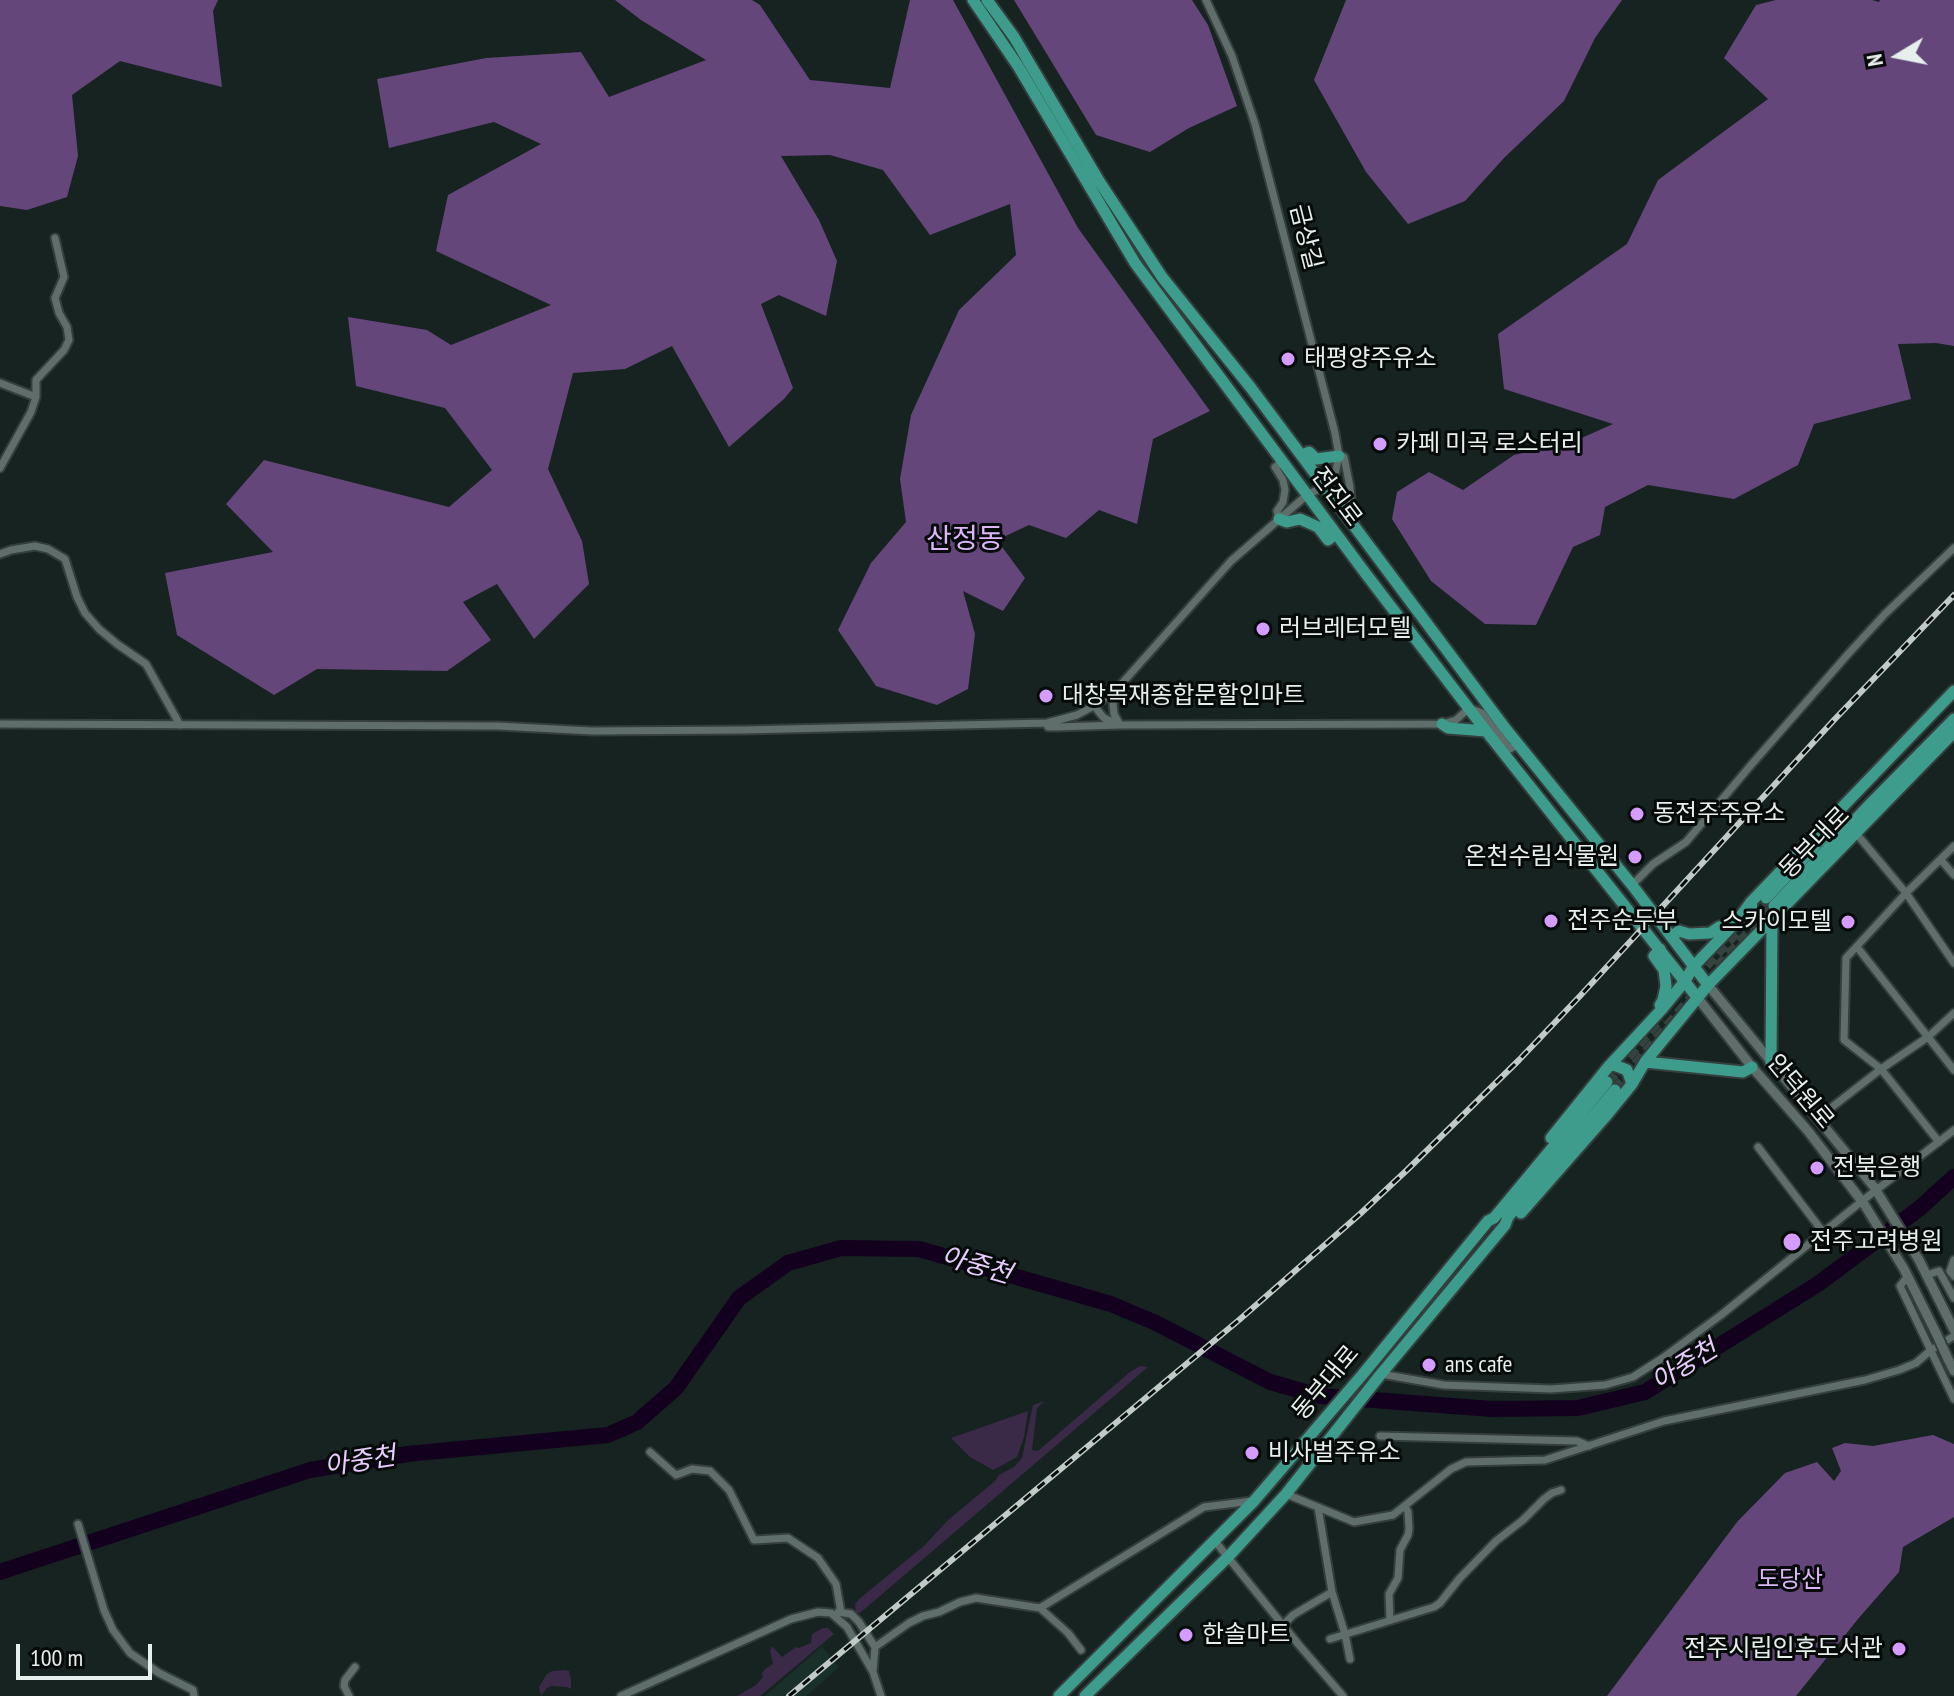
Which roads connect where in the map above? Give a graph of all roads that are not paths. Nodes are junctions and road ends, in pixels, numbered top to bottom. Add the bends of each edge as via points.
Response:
1 (973, 0) edge
2 (987, 0) edge
3 (1206, 0) edge
4 (55, 238) dead end
5 (0, 383) edge
6 (36, 397) junction
7 (1302, 455) junction
8 (1339, 456) junction
9 (1282, 462) junction
10 (0, 468) edge
11 (1325, 486) junction
12 (1307, 495) junction
13 (1348, 517) junction
14 (1279, 519) junction
15 (1335, 534) junction
16 (1954, 548) edge
17 (0, 554) edge
18 (1116, 690) junction
19 (1954, 691) edge
20 (1954, 701) edge
21 (1094, 706) junction
22 (1469, 708) junction
23 (1954, 719) edge
24 (1047, 723) junction
25 (0, 724) edge
26 (1442, 724) junction
27 (180, 725) junction
28 (1120, 725) junction
29 (1486, 731) junction
30 (1954, 732) edge
31 (1518, 744) junction
32 (1855, 832) junction
33 (1954, 846) edge
34 (1941, 860) junction
35 (1954, 875) edge
36 (1632, 885) junction
37 (1906, 893) junction
38 (1751, 902) junction
39 (1772, 920) junction
40 (1725, 933) junction
41 (1672, 936) junction
42 (1857, 947) junction
43 (1660, 949) junction
44 (1954, 963) edge
45 (1693, 967) junction
46 (1685, 981) junction
47 (1708, 985) junction
48 (1697, 997) junction
49 (1662, 1009) junction
50 (1954, 1013) edge
51 (1928, 1037) junction
52 (1645, 1062) junction
53 (1771, 1063) junction
54 (1609, 1066) junction
55 (1752, 1067) junction
56 (1881, 1069) junction
57 (1954, 1070) edge
58 (1632, 1084) junction
59 (1818, 1118) junction
60 (1954, 1130) edge
61 (1939, 1142) junction
62 (1758, 1147) dead end
63 (1879, 1196) junction
64 (1862, 1201) junction
65 (1488, 1221) junction
66 (1505, 1225) junction
67 (1823, 1232) junction
68 (1954, 1260) edge
69 (1906, 1272) junction
70 (1927, 1275) junction
71 (1954, 1276) edge
72 (1954, 1298) edge
73 (1953, 1327) edge
74 (1954, 1336) edge
75 (1931, 1350) junction
76 (1954, 1371) edge
77 (1378, 1379) junction
78 (1954, 1399) edge
79 (1380, 1436) dead end
80 (1589, 1446) junction
81 (650, 1452) dead end
82 (1561, 1490) dead end
83 (1286, 1494) junction
84 (1254, 1501) junction
85 (1405, 1506) junction
86 (1318, 1507) junction
87 (79, 1526) dead end
88 (1214, 1540) junction
89 (1228, 1557) junction
90 (1332, 1592) junction
91 (1040, 1608) junction
92 (841, 1612) junction
93 (831, 1613) junction
94 (1390, 1620) junction
95 (1283, 1625) junction
96 (1345, 1634) junction
97 (1330, 1639) dead end
98 (875, 1647) junction
99 (1081, 1650) dead end
100 (1350, 1659) dead end
101 (355, 1667) dead end
102 (873, 1672) junction
103 (194, 1696) edge
104 (349, 1696) edge
105 (621, 1696) edge
106 (881, 1696) edge
107 (1059, 1696) edge
108 (1085, 1696) edge
109 (1343, 1696) edge

1 - 9 main road, 전진로 via 1135,263
2 - 7 main road, 전진로 via 1162,277
3 - 8 street, 금상길 via 1255,124
4 - 6 street via 64,277 55,298 69,340 36,380
5 - 6 street
6 - 10 street
7 - 8 main road
7 - 11 main road, 전진로
8 - 11 street
8 - 13 street, 금상길 via 1344,457 1350,487
9 - 12 main road, 전진로
9 - 14 street via 1275,467 1285,490
11 - 12 street
11 - 13 main road, 전진로
12 - 14 street
12 - 15 main road, 전진로
13 - 31 main road, 전진로
14 - 15 main road via 1300,519 1318,527 1328,540
14 - 18 street via 1231,561
15 - 22 main road, 전진로
16 - 36 street via 1849,653 1686,842
17 - 27 street via 35,546 65,559 85,613 146,664
18 - 21 street
18 - 28 street via 1114,714
19 - 38 main road
20 - 23 main road, 동부대로 via 1770,902
21 - 24 street
21 - 28 street
22 - 26 street
22 - 29 main road, 전진로
22 - 31 street via 1482,713 1510,749
24 - 27 street via 607,731
24 - 28 street
25 - 27 street
26 - 28 street
26 - 29 main road
29 - 43 main road, 전진로
30 - 32 main road, 동부대로
31 - 36 main road, 전진로
32 - 37 street
32 - 39 main road, 동부대로
33 - 34 street
34 - 35 street
34 - 37 street
36 - 41 main road, 전진로
37 - 42 street
37 - 44 street
38 - 39 main road via 1757,916
38 - 40 main road
39 - 47 main road, 동부대로
39 - 53 main road
40 - 41 main road via 1719,927 1710,933 1679,931
40 - 45 main road
41 - 45 main road, 전진로
42 - 51 street
42 - 56 street via 1846,958 1844,1040
43 - 46 main road, 전진로
43 - 49 main road via 1654,956 1664,970
45 - 46 main road
45 - 47 main road, 전진로
46 - 48 main road, 전진로
46 - 49 main road
47 - 48 main road, 동부대로
47 - 53 street, 안덕원로
48 - 52 main road, 동부대로
48 - 55 street, 안덕원로
49 - 54 main road
50 - 51 street
51 - 56 street
51 - 57 street
52 - 55 main road via 1743,1072
52 - 58 main road, 동부대로
53 - 59 street, 안덕원로
54 - 58 main road via 1627,1070
54 - 65 main road via 1489,1213
55 - 64 street, 안덕원로
56 - 59 street
56 - 61 street
58 - 66 main road, 동부대로 via 1545,1188
59 - 63 street, 안덕원로
60 - 61 street
61 - 63 street
62 - 67 street
63 - 64 street
63 - 70 street, 안덕원로
64 - 67 street
64 - 69 street, 안덕원로
65 - 66 main road, 동부대로 via 1611,1086
65 - 84 main road, 동부대로
66 - 77 main road, 동부대로
67 - 77 street via 1721,1315 1633,1377 1551,1389
68 - 71 street
69 - 75 street via 1900,1286
69 - 76 street, 안덕원로, bridge
70 - 72 street via 1939,1271
70 - 73 street, 안덕원로
74 - 75 street
75 - 78 street
75 - 80 street via 1916,1363 1865,1380 1664,1421
77 - 83 main road, 동부대로
79 - 80 street via 1577,1441
80 - 85 street via 1545,1460 1466,1462
81 - 92 street via 676,1475 692,1469 710,1471 729,1490 754,1540 788,1538 818,1558 836,1584
82 - 94 street via 1496,1541 1440,1603
83 - 86 street
83 - 89 main road, 동부대로
84 - 88 main road, 동부대로
84 - 91 street via 1204,1507
85 - 86 street via 1393,1515 1354,1522
85 - 94 street via 1409,1529 1389,1594
86 - 90 street
87 - 103 street via 113,1630 130,1653 193,1690
88 - 89 street
88 - 107 main road, 동부대로
89 - 95 street
89 - 108 main road, 동부대로
90 - 95 street
90 - 96 street
91 - 98 street via 976,1598 923,1616
91 - 99 street
92 - 93 street
92 - 98 street via 859,1622
93 - 102 street via 847,1627
93 - 105 street via 791,1619
94 - 96 street
95 - 109 street
96 - 97 street
96 - 100 street
98 - 102 street
101 - 104 street via 345,1680
102 - 106 street

